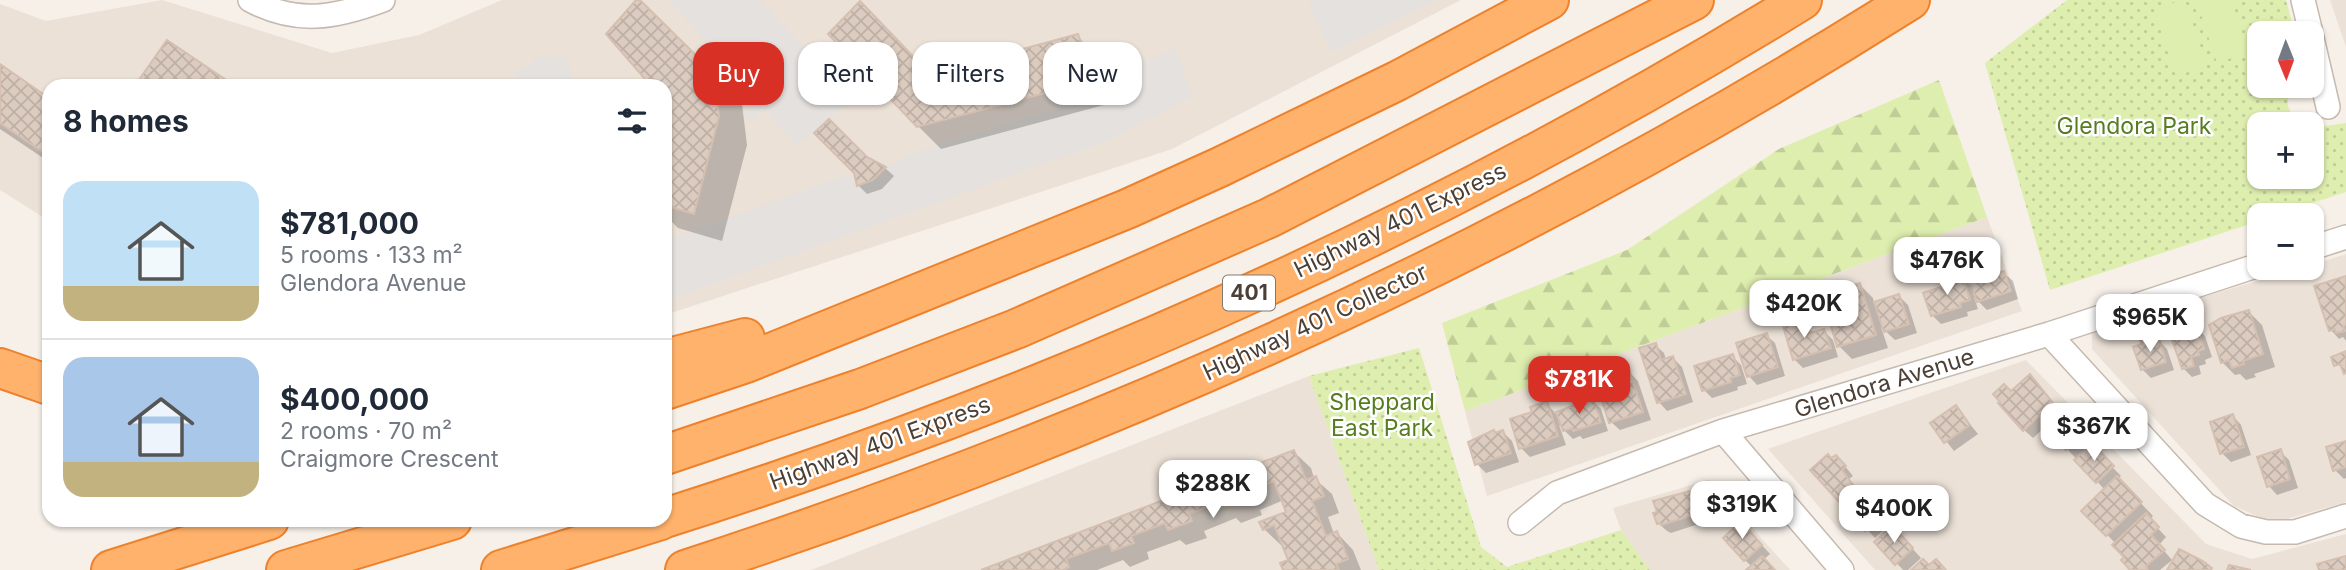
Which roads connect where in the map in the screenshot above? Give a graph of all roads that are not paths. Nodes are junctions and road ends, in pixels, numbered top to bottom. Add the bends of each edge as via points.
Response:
1 (250, 0) edge
2 (383, 0) edge
3 (1549, 0) edge
4 (1694, 0) edge
5 (1802, 0) edge
6 (1910, 0) edge
7 (2302, 0) edge
8 (2307, 21) edge
9 (2324, 90) edge
10 (2328, 107) dead end
11 (2346, 237) edge
12 (2324, 244) edge
13 (2247, 269) edge
14 (969, 274) junction
15 (1409, 279) junction
16 (2049, 334) junction
17 (672, 357) edge
18 (0, 368) edge
19 (42, 383) edge
20 (672, 388) edge
21 (1723, 431) junction
22 (672, 453) edge
23 (672, 516) edge
24 (2346, 516) edge
25 (1520, 523) dead end
26 (247, 527) edge
27 (429, 527) edge
28 (638, 527) edge
29 (111, 570) edge
30 (286, 570) edge
31 (501, 570) edge
32 (685, 570) edge
33 (756, 570) edge
34 (1842, 570) edge

1 - 2 street via 290,16 329,16
3 - 14 highway via 1220,167
4 - 22 highway via 1269,218 1016,329 860,390
5 - 23 highway, Highway 401 Express / 401 via 1559,139 1273,283 991,403
6 - 15 highway, Highway 401 Collector / 401 via 1634,162
7 - 8 street
9 - 10 street
11 - 12 street
13 - 16 street, Glendora Avenue
14 - 17 highway
14 - 20 highway
15 - 32 highway, Highway 401 Collector / 401 via 1062,435 917,491
15 - 33 highway via 1190,404 996,484
16 - 21 street, Glendora Avenue
16 - 24 street via 2205,504 2241,526 2266,532 2295,531
18 - 19 highway
21 - 25 street, Glendora Avenue via 1557,493
21 - 34 street
26 - 29 highway
27 - 30 highway
28 - 31 highway, Highway 401 Express / 401

